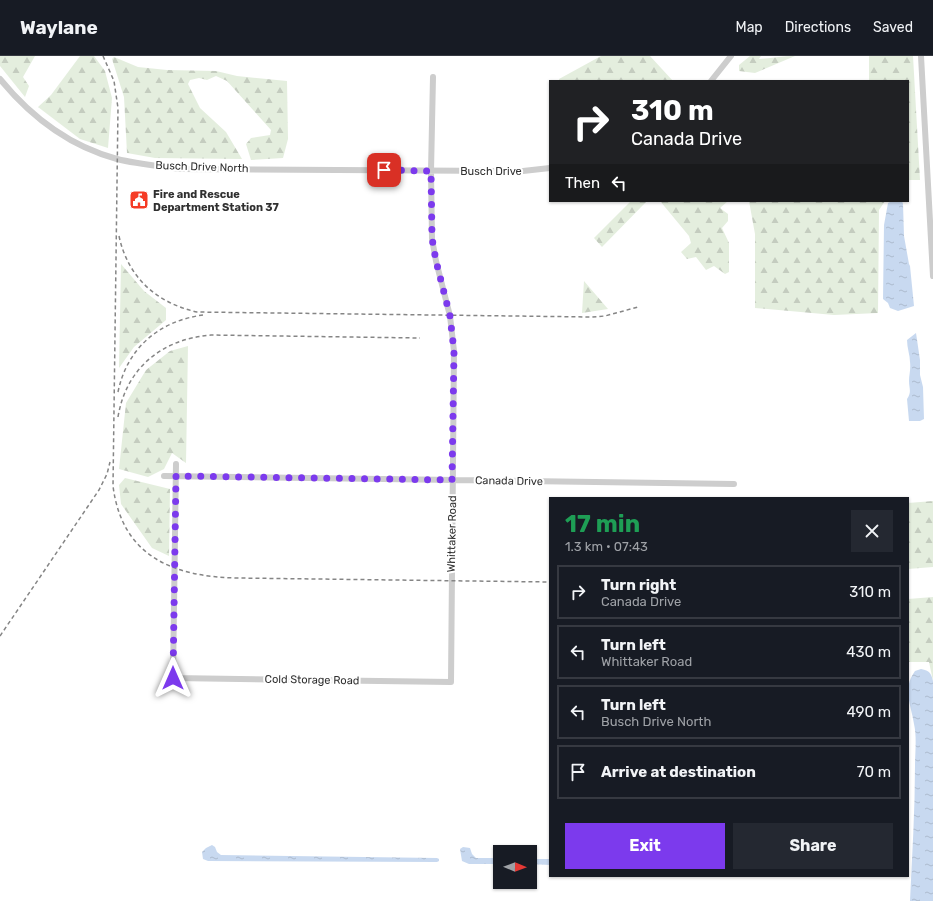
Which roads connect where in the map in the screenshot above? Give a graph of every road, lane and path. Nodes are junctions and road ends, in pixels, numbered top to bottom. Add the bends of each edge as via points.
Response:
1 (730, 56) edge
2 (921, 56) edge
3 (433, 77) dead end
4 (0, 79) edge
5 (712, 80) edge
6 (930, 155) edge
7 (549, 168) edge
8 (431, 171) junction
9 (933, 276) edge
10 (176, 464) dead end
11 (164, 476) dead end
12 (176, 476) junction
13 (452, 480) junction
14 (734, 484) dead end
15 (451, 682) joint

1 - 5 street
2 - 6 street
3 - 8 street, Whittaker Road
4 - 8 street, Busch Drive North via 37,119 62,136 103,155 132,162 180,169
6 - 9 street
7 - 8 street, Busch Drive
8 - 13 street, Whittaker Road via 432,238 453,340
10 - 12 street
11 - 12 street, Canada Drive
12 - 13 street, Canada Drive
12 - 15 street, Cold Storage Road via 173,678
13 - 14 street, Canada Drive
13 - 15 street, Whittaker Road

